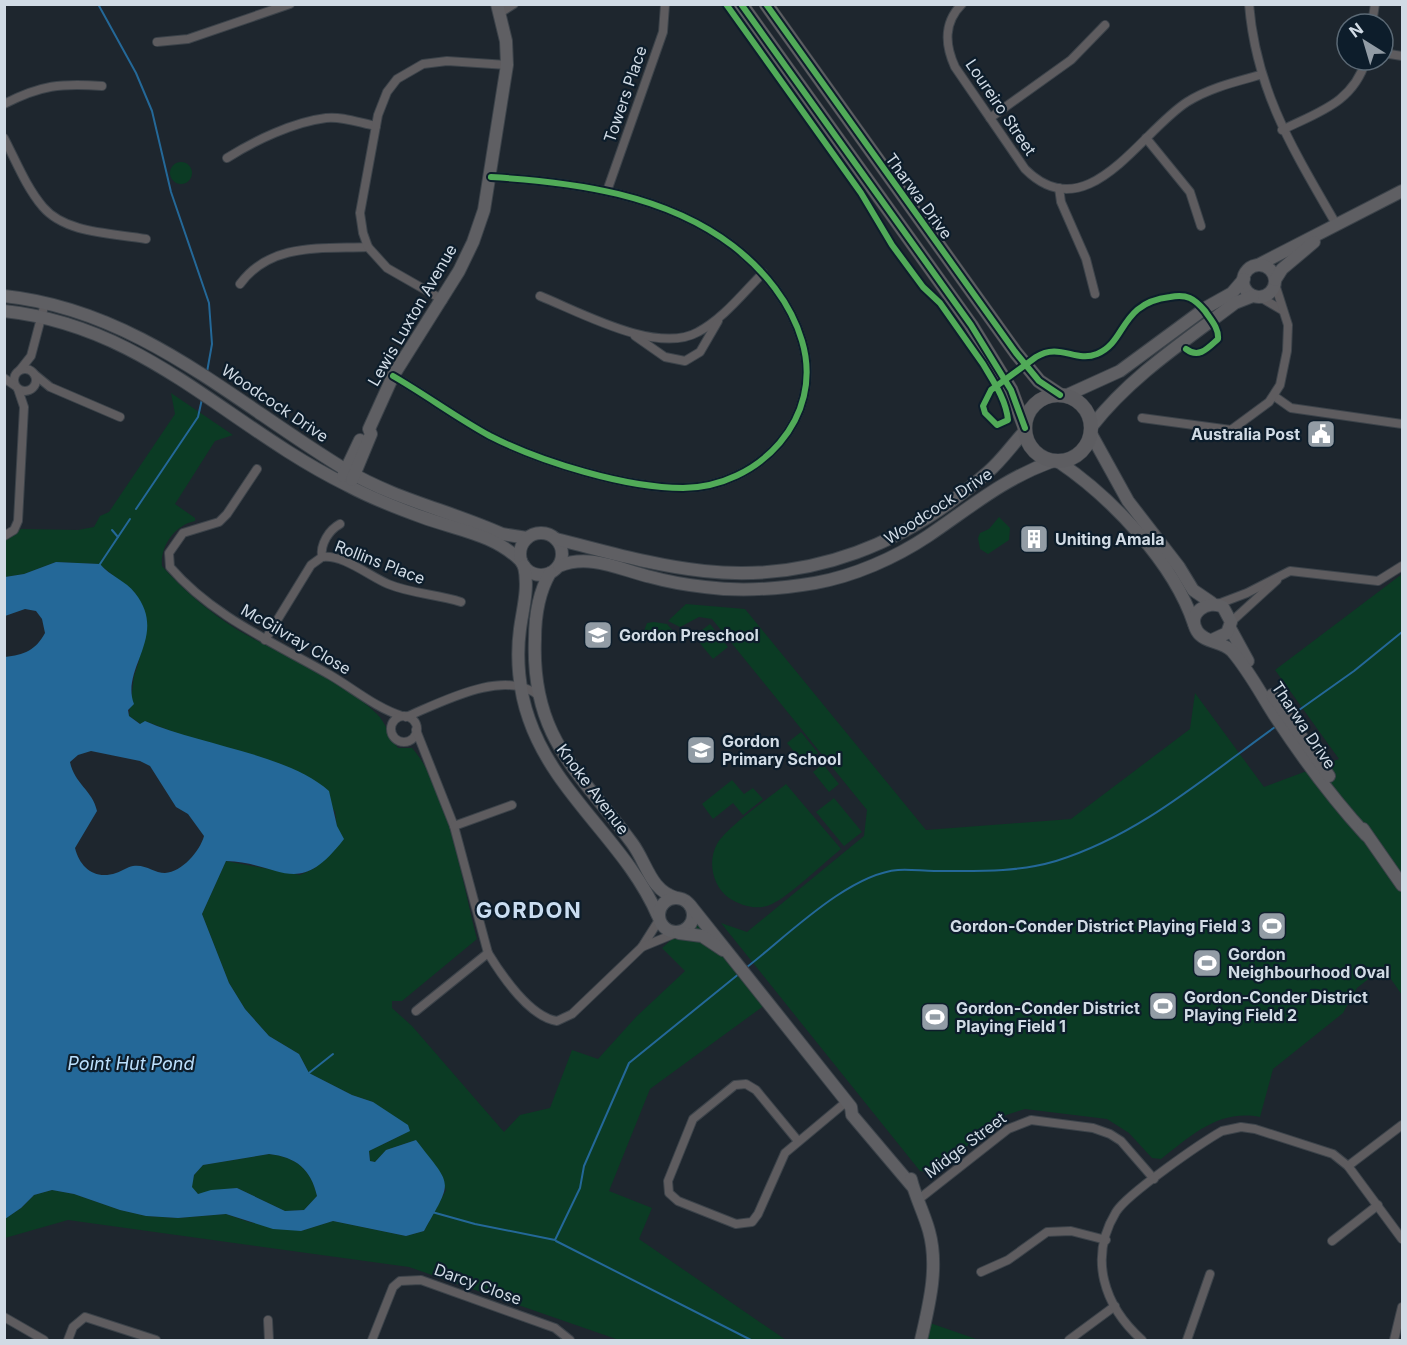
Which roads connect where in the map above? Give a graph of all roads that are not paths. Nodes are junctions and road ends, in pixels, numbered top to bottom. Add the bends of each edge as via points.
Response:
1 (290, 4) edge
2 (514, 4) edge
3 (741, 4) edge
4 (765, 4) edge
5 (962, 4) edge
6 (1249, 4) edge
7 (665, 5) edge
8 (499, 9) edge
9 (1105, 25) dead end
10 (157, 42) dead end
11 (507, 65) junction
12 (1362, 72) edge
13 (1260, 75) junction
14 (102, 86) dead end
15 (4, 104) edge
16 (990, 118) junction
17 (376, 126) junction
18 (1282, 130) junction
19 (4, 138) edge
20 (1146, 138) junction
21 (227, 158) dead end
22 (491, 177) junction
23 (1059, 188) junction
24 (607, 191) junction
25 (1402, 191) edge
26 (1201, 226) dead end
27 (1334, 226) junction
28 (146, 239) dead end
29 (368, 247) junction
30 (1258, 265) junction
31 (763, 273) junction
32 (1244, 279) junction
33 (1275, 282) junction
34 (240, 284) dead end
35 (1095, 294) dead end
36 (4, 296) edge
37 (540, 296) dead end
38 (1257, 296) junction
39 (442, 300) junction
40 (735, 300) junction
41 (45, 303) junction
42 (1282, 310) junction
43 (4, 311) edge
44 (41, 316) junction
45 (612, 324) junction
46 (31, 356) junction
47 (19, 371) junction
48 (34, 374) junction
49 (393, 376) junction
50 (4, 377) edge
51 (16, 387) junction
52 (50, 387) junction
53 (31, 389) junction
54 (1063, 396) junction
55 (1274, 396) junction
56 (24, 407) junction
57 (120, 417) dead end
58 (1142, 418) dead end
59 (1402, 424) edge
60 (1025, 430) junction
61 (1092, 430) junction
62 (1056, 462) junction
63 (257, 469) dead end
64 (350, 472) junction
65 (345, 484) junction
66 (340, 524) dead end
67 (4, 536) edge
68 (528, 538) junction
69 (556, 539) junction
70 (322, 557) junction
71 (522, 563) junction
72 (1402, 566) edge
73 (554, 569) junction
74 (1281, 575) junction
75 (461, 602) dead end
76 (1215, 604) junction
77 (1230, 625) junction
78 (1195, 626) junction
79 (265, 640) junction
80 (1212, 640) junction
81 (535, 670) junction
82 (521, 686) junction
83 (538, 696) junction
84 (1272, 702) junction
85 (429, 707) junction
86 (380, 708) junction
87 (404, 717) junction
88 (416, 728) junction
89 (391, 729) junction
90 (406, 741) junction
91 (426, 757) junction
92 (512, 805) dead end
93 (454, 826) junction
94 (1402, 885) edge
95 (677, 898) junction
96 (690, 905) junction
97 (658, 918) junction
98 (677, 933) junction
99 (642, 947) junction
100 (724, 950) junction
101 (488, 953) junction
102 (416, 1011) dead end
103 (849, 1105) junction
104 (1402, 1125) edge
105 (798, 1141) junction
106 (1348, 1166) junction
107 (1154, 1179) junction
108 (919, 1199) junction
109 (1378, 1205) junction
110 (1402, 1239) edge
111 (1106, 1240) junction
112 (1332, 1241) dead end
113 (981, 1272) dead end
114 (1210, 1274) dead end
115 (1115, 1306) junction
116 (1402, 1313) edge
117 (4, 1317) edge
118 (268, 1320) dead end
119 (44, 1341) edge
120 (68, 1341) edge
121 (156, 1341) edge
122 (268, 1341) edge
123 (372, 1341) edge
124 (570, 1341) edge
125 (921, 1341) edge
126 (1069, 1341) edge
127 (1142, 1341) edge
128 (1187, 1341) edge
129 (1394, 1341) edge

1 - 10 street via 188,39
2 - 8 street
3 - 60 main road, Tharwa Drive via 971,325 1011,390
4 - 54 main road, Tharwa Drive via 1016,353 1033,374
5 - 16 street, Loureiro Street via 948,27 949,54
6 - 13 street
7 - 24 street, Towers Place via 663,32
8 - 11 main road, Lewis Luxton Avenue
9 - 16 street via 1071,60
11 - 17 street via 447,61 409,70 387,92
11 - 22 main road, Lewis Luxton Avenue
12 - 18 street via 1345,96
13 - 18 street
13 - 20 street via 1203,93 1185,103
14 - 15 street via 55,84
16 - 23 street, Loureiro Street via 1025,169 1041,182
17 - 21 street via 339,118 316,120 253,141
17 - 29 street via 360,213
18 - 27 street
19 - 28 street via 34,194 60,221
20 - 23 street via 1099,181 1080,188
20 - 26 street via 1190,192
22 - 24 street via 534,178
22 - 39 main road, Lewis Luxton Avenue via 473,242
23 - 35 street
24 - 31 street via 714,234
25 - 27 main road
27 - 30 main road
27 - 33 main road via 1282,269
29 - 34 street via 288,252 259,263
29 - 39 street via 387,268
30 - 32 main road via 1248,270
30 - 33 main road via 1270,269
31 - 40 street
31 - 49 street via 793,317 802,340 804,393 794,423 776,449 761,463 724,482 704,487 664,486 555,462 491,436
32 - 38 main road via 1244,286
32 - 54 main road via 1232,293 1120,371
33 - 38 main road via 1269,293
33 - 42 street
36 - 41 main road, Woodcock Drive
37 - 45 street
38 - 42 street
38 - 61 main road via 1235,303 1130,384 1112,400
39 - 49 main road, Lewis Luxton Avenue
40 - 45 street via 710,325 674,339 648,337
40 - 45 street via 700,352 685,361 665,357
41 - 44 street
41 - 64 main road, Woodcock Drive via 133,333 195,369
42 - 55 street via 1288,325 1287,351
43 - 44 main road, Woodcock Drive
44 - 46 street
44 - 65 main road, Woodcock Drive via 119,344 193,385 315,469
46 - 47 street
46 - 48 street
47 - 48 street via 27,369
47 - 50 street
47 - 51 street via 14,378
48 - 52 street
48 - 53 street
49 - 64 main road, Lewis Luxton Avenue via 369,429 364,432
50 - 51 street
51 - 53 street via 25,392
51 - 56 street
52 - 53 street
52 - 57 street
53 - 56 street
54 - 60 main road via 1035,404
54 - 61 main road via 1083,406
55 - 58 street via 1231,430
55 - 59 street via 1291,408
56 - 67 street via 18,521 14,530
60 - 62 main road via 1033,450
60 - 69 main road, Woodcock Drive via 988,472 917,524 888,541 825,564 791,570 721,572 666,565
61 - 62 main road via 1080,454
61 - 76 main road via 1128,501 1193,590
62 - 73 main road, Woodcock Drive via 997,486 928,536 867,568 816,582 781,588 720,588 671,582 595,561 582,560
62 - 78 main road via 1097,492 1152,551 1176,580
63 - 79 street, McGilvray Close via 227,514 212,525 183,532 168,560 176,573 232,620
64 - 65 main road, Lewis Luxton Avenue
64 - 68 main road, Woodcock Drive via 501,534
65 - 71 main road, Woodcock Drive via 424,518 484,536 511,551
66 - 70 street, Rollins Place via 322,546
68 - 69 main road via 545,533
68 - 71 main road via 521,549
69 - 73 main road via 562,549
70 - 75 street, Rollins Place via 336,558 405,591
70 - 79 street, Rollins Place via 311,565
71 - 73 main road via 533,573
71 - 82 main road, Knoke Avenue via 527,584 520,631
72 - 74 street via 1378,581 1299,570
73 - 81 main road, Knoke Avenue via 541,595
74 - 76 street
74 - 77 street
76 - 77 main road via 1228,611
76 - 78 main road via 1200,608
77 - 80 main road via 1223,637
77 - 84 main road, Tharwa Drive
78 - 80 main road via 1201,636
79 - 86 street, McGilvray Close via 363,694
80 - 84 main road, Tharwa Drive via 1230,649
81 - 82 street
81 - 83 main road, Knoke Avenue
82 - 83 street
82 - 85 street via 463,692
82 - 97 main road, Knoke Avenue via 529,721 544,754 631,865
83 - 95 main road, Knoke Avenue via 566,761 633,844 655,884
84 - 94 main road, Tharwa Drive via 1347,814
85 - 87 street
85 - 88 street
86 - 87 street, McGilvray Close
86 - 89 street, McGilvray Close
87 - 88 street
87 - 89 street via 393,722
88 - 90 street
88 - 91 street
89 - 90 street via 395,738
90 - 91 street
91 - 93 street
92 - 93 street
93 - 101 street
95 - 96 main road
95 - 97 main road via 661,905
96 - 98 main road via 692,922
96 - 100 main road
97 - 98 main road via 667,931
97 - 99 street
98 - 99 street
98 - 100 main road via 702,936
99 - 101 street via 572,1014 557,1021 535,1012
100 - 103 main road
101 - 102 street
103 - 105 street
103 - 108 main road via 852,1115
104 - 106 street
105 - 105 street via 777,1166 752,1222 736,1224 678,1201 668,1188 693,1119 740,1084 756,1090
106 - 107 street via 1316,1146 1241,1127 1210,1137
106 - 109 street
107 - 108 street, Midge Street via 1110,1134 1031,1120 1008,1129
107 - 111 street via 1120,1207
108 - 125 main road via 930,1232 933,1267
109 - 110 street
109 - 112 street
111 - 113 street via 1071,1231 1047,1232 1008,1260
111 - 115 street via 1100,1270
114 - 128 street
115 - 126 street
115 - 127 street
116 - 129 street
117 - 119 street
118 - 122 street
120 - 121 street via 73,1327 85,1317
123 - 124 street, Darcy Close via 393,1287 410,1279 555,1328

